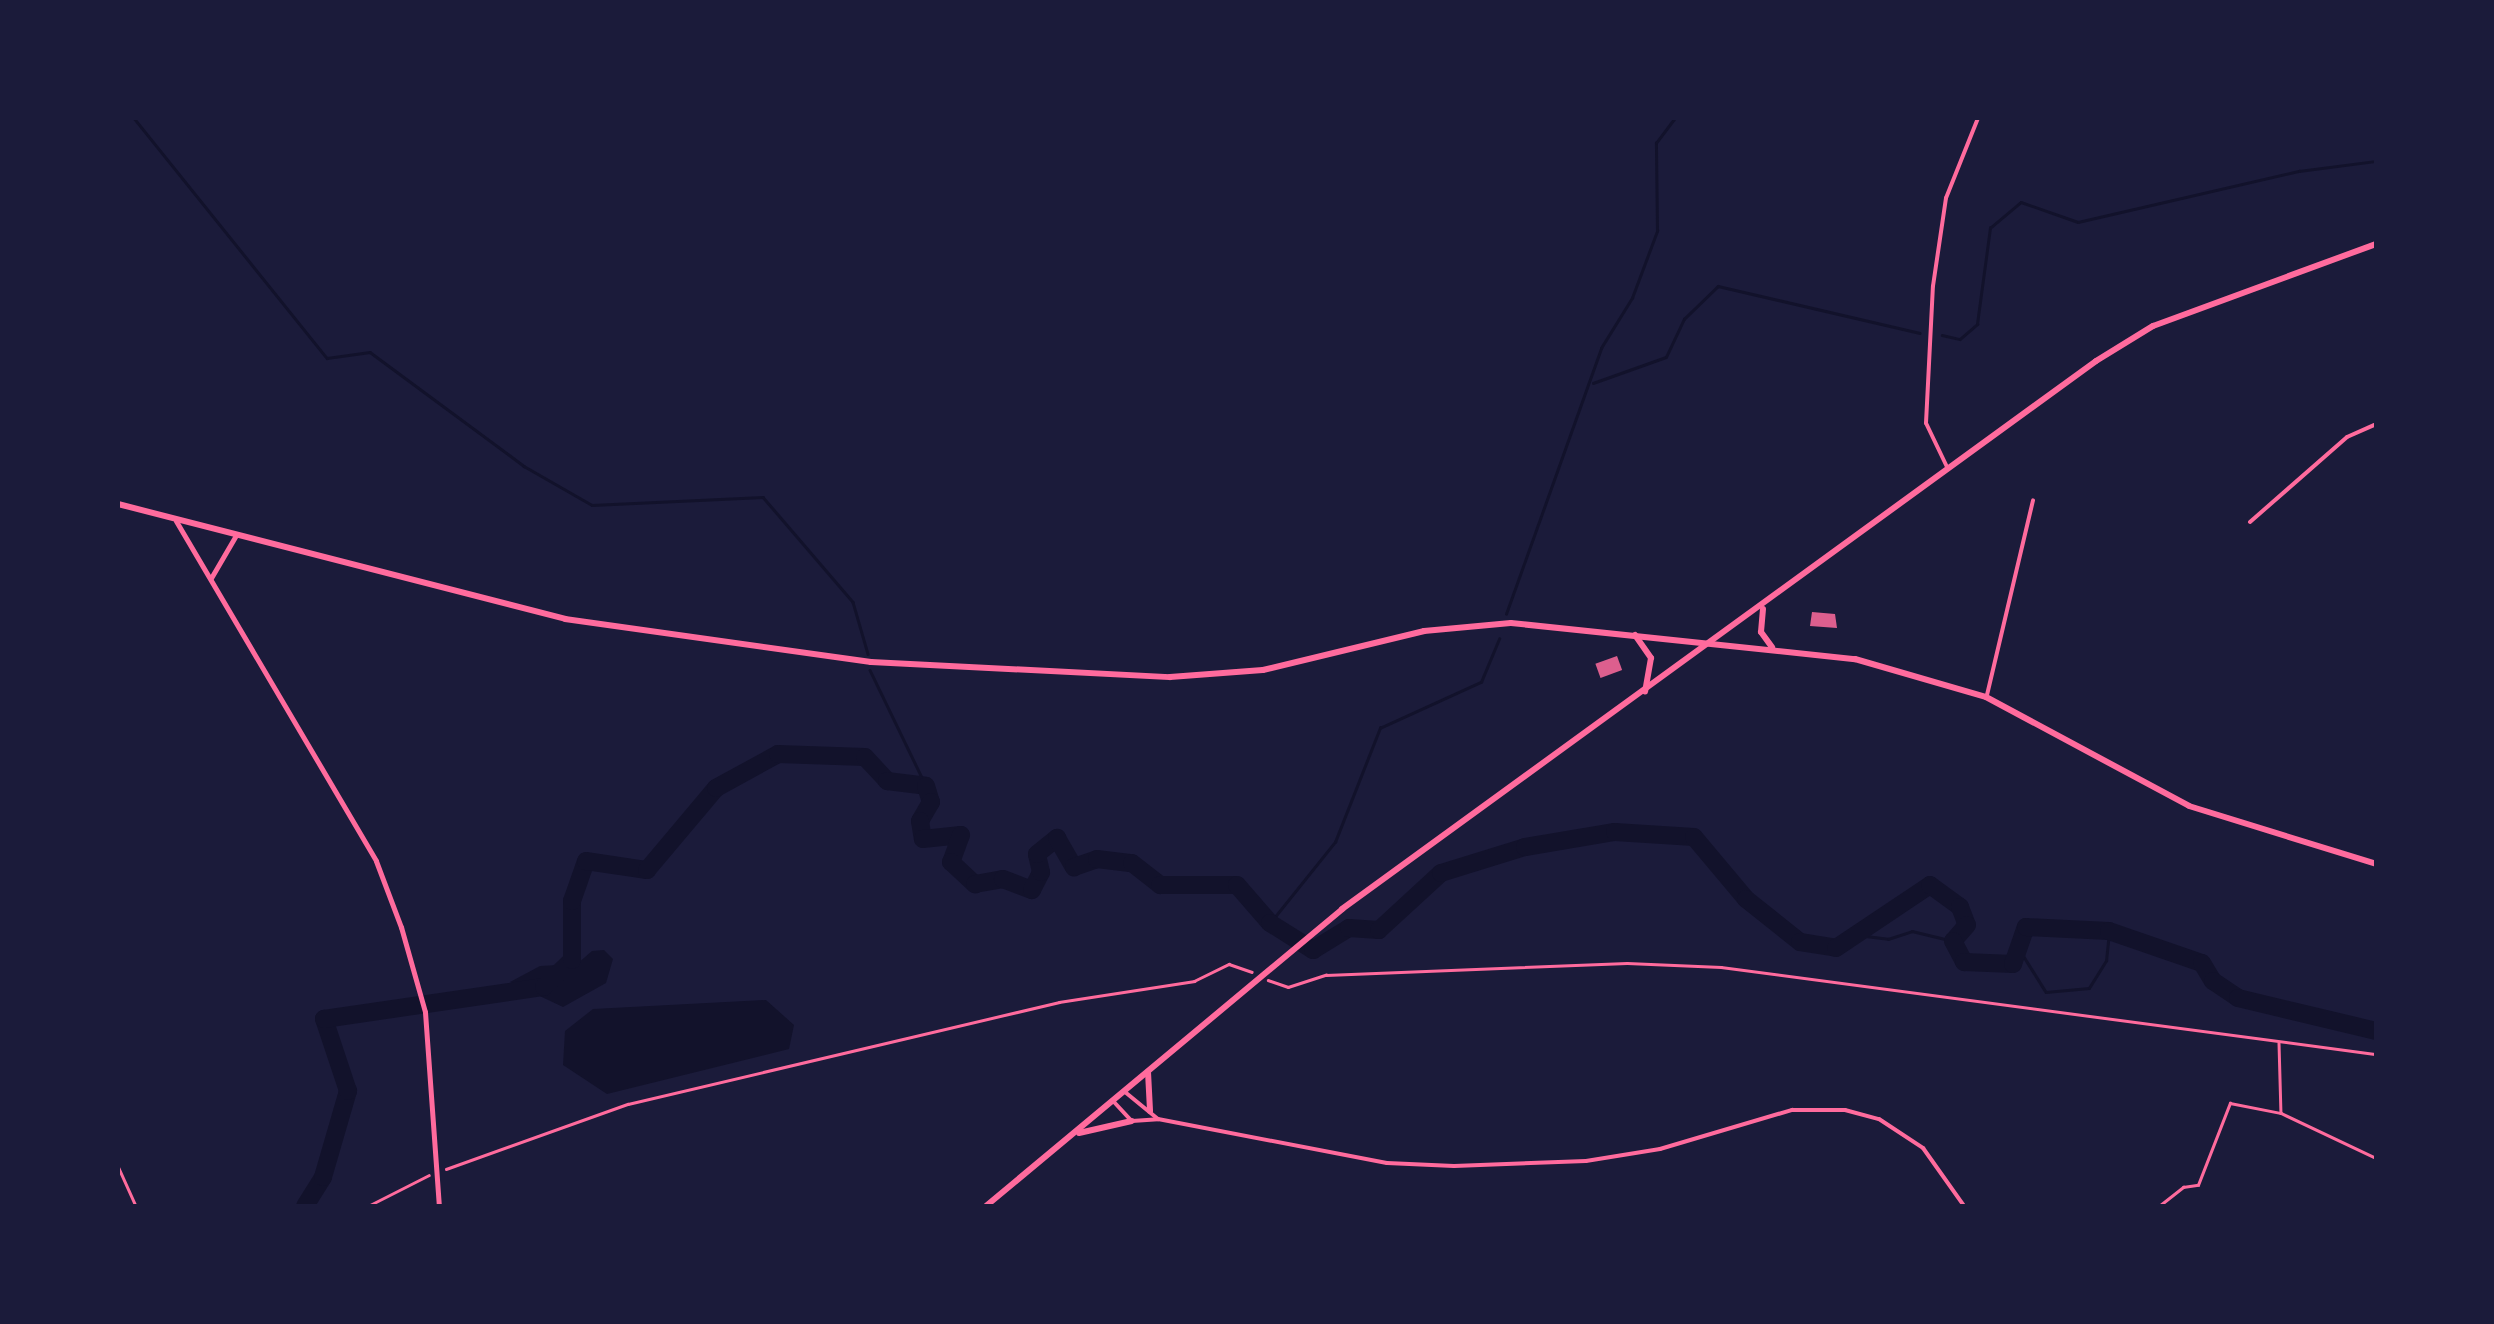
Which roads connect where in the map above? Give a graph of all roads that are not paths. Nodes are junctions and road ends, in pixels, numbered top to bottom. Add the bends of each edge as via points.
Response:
1 (1978, 118) edge
2 (2376, 244) edge
3 (2376, 404) edge
4 (2375, 429) edge
5 (1948, 469) junction
6 (2033, 500) dead end
7 (118, 504) edge
8 (176, 520) junction
9 (2250, 522) dead end
10 (235, 537) junction
11 (212, 578) junction
12 (1763, 607) junction
13 (1634, 634) junction
14 (1716, 641) junction
15 (1773, 648) junction
16 (1644, 692) junction
17 (1986, 697) junction
18 (2376, 864) edge
19 (1148, 1072) junction
20 (1125, 1092) junction
21 (1113, 1101) junction
22 (1150, 1111) junction
23 (1158, 1119) junction
24 (1132, 1121) junction
25 (1073, 1135) junction
26 (439, 1206) edge
27 (986, 1206) edge
28 (1964, 1206) edge

1 - 5 street via 1946,198 1933,286 1926,424
2 - 5 main road via 2134,335
3 - 4 street
4 - 9 street via 2346,437
5 - 12 main road
6 - 17 street
7 - 8 main road
8 - 10 main road
8 - 11 street
10 - 11 street
10 - 13 main road via 565,620 978,670 1103,677 1252,671 1469,624
11 - 26 street via 376,861 426,1012
12 - 14 main road
12 - 15 main road via 1761,632
13 - 14 main road
13 - 16 main road via 1651,658
14 - 15 main road
14 - 16 main road
15 - 17 main road via 1899,668
16 - 19 main road via 1307,936
17 - 18 main road via 2190,806
19 - 20 main road
19 - 22 main road
20 - 21 main road
20 - 22 street
21 - 24 street
21 - 25 main road
22 - 23 street
23 - 24 street
23 - 28 street via 1387,1163 1454,1166 1586,1161 1660,1149 1792,1110 1827,1108 1879,1119 1910,1136 1947,1174
24 - 25 main road
25 - 27 main road

